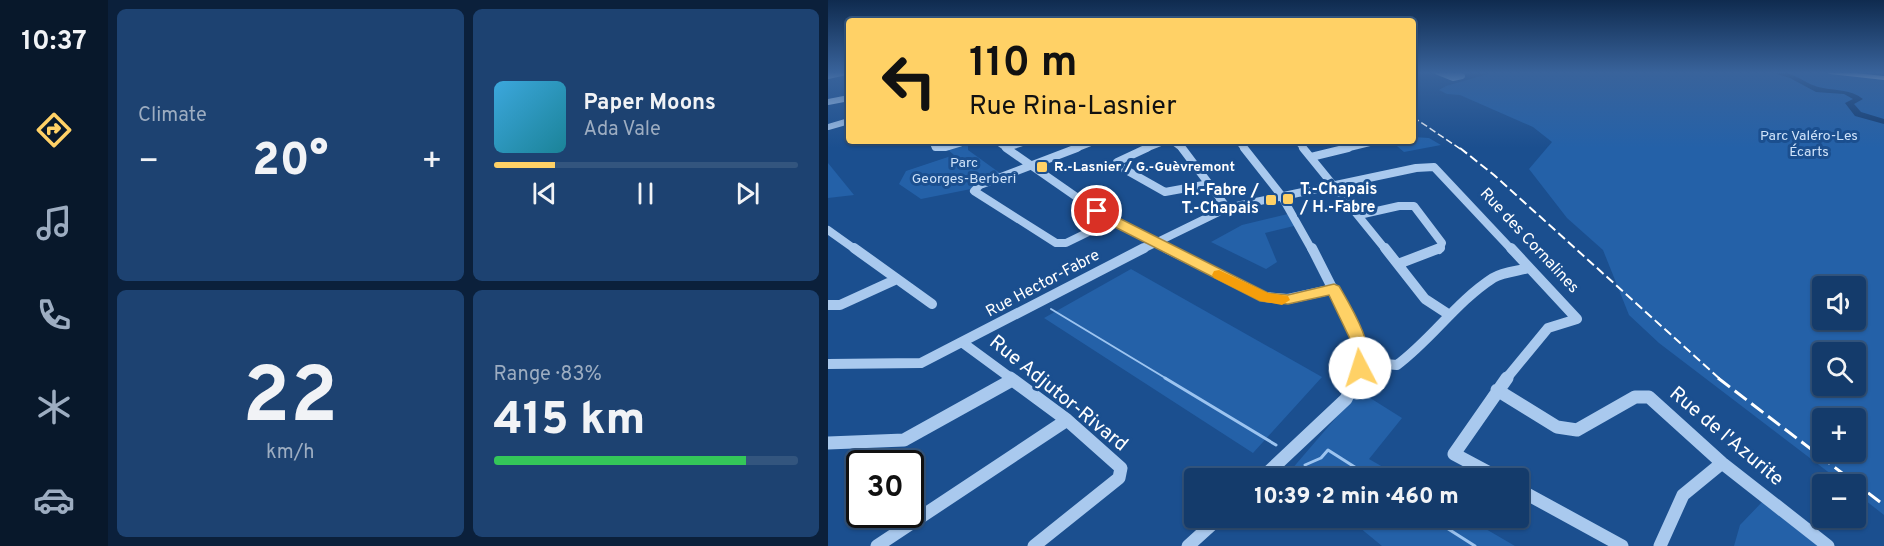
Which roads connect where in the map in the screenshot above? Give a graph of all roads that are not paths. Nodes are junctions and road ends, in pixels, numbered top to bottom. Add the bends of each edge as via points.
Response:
1 (846, 99) edge
2 (828, 102) edge
3 (846, 122) edge
4 (828, 127) edge
5 (933, 144) edge
6 (957, 144) edge
7 (1001, 144) edge
8 (1020, 144) edge
9 (1088, 144) edge
10 (1158, 144) edge
11 (1176, 144) edge
12 (1240, 144) edge
13 (1300, 144) edge
14 (1365, 144) edge
15 (1007, 148) junction
16 (1311, 157) junction
17 (1032, 165) junction
18 (1209, 184) junction
19 (1335, 185) junction
20 (1281, 195) junction
21 (1227, 207) junction
22 (1359, 215) junction
23 (1111, 221) junction
24 (828, 230) edge
25 (838, 236) junction
26 (828, 240) edge
27 (1155, 242) junction
28 (1398, 264) junction
29 (1529, 268) junction
30 (897, 279) junction
31 (1334, 289) junction
32 (932, 304) dead end
33 (828, 305) edge
34 (1448, 314) junction
35 (963, 343) junction
36 (1360, 362) junction
37 (828, 364) edge
38 (1012, 380) junction
39 (1497, 390) junction
40 (1066, 420) junction
41 (828, 443) edge
42 (1722, 463) junction
43 (1273, 468) edge
44 (1480, 468) edge
45 (1529, 495) edge
46 (1208, 528) edge
47 (877, 546) edge
48 (1034, 546) edge
49 (1188, 546) edge
50 (1622, 546) edge
51 (1660, 546) edge
52 (1828, 546) edge

1 - 2 street
3 - 4 street
5 - 6 street via 940,148
7 - 15 street
8 - 15 street
9 - 17 street
10 - 18 street via 1117,162 1165,192
11 - 18 street
12 - 20 street
13 - 16 street
14 - 16 street
15 - 17 street
16 - 19 street
17 - 23 street
17 - 23 street via 980,185 974,192 1056,243 1066,243
18 - 21 street
19 - 20 street, Rue Hector-Fabre
19 - 22 street
19 - 29 street, Rue des Cornalines via 1434,167
20 - 21 street, Rue Hector-Fabre
20 - 31 street
21 - 27 street, Rue Hector-Fabre
22 - 28 street
22 - 28 street via 1414,206 1442,243 1439,250
23 - 27 street
24 - 25 street
25 - 26 street
25 - 30 street
27 - 31 street via 1265,297 1288,299
27 - 35 street, Rue Hector-Fabre
28 - 34 street via 1425,299
29 - 34 street via 1495,277
29 - 39 street, Rue des Cornalines via 1577,319 1548,328
30 - 32 street
30 - 33 street via 840,305
31 - 36 street via 1360,343
34 - 36 street via 1421,347 1397,365
35 - 37 street, Rue Hector-Fabre via 921,363
35 - 38 street, Rue Adjutor-Rivard
36 - 43 street via 1346,399
38 - 40 street, Rue Adjutor-Rivard
38 - 41 street via 904,440
39 - 42 street, Rue de l'Azurite via 1557,427 1577,430 1635,397 1648,397
39 - 44 street, Rue des Cornalines via 1454,454
40 - 47 street
40 - 48 street, Rue Adjutor-Rivard via 1121,468 1119,478
42 - 51 street via 1683,495
42 - 52 street, Rue de l'Azurite
45 - 50 street
46 - 49 street

